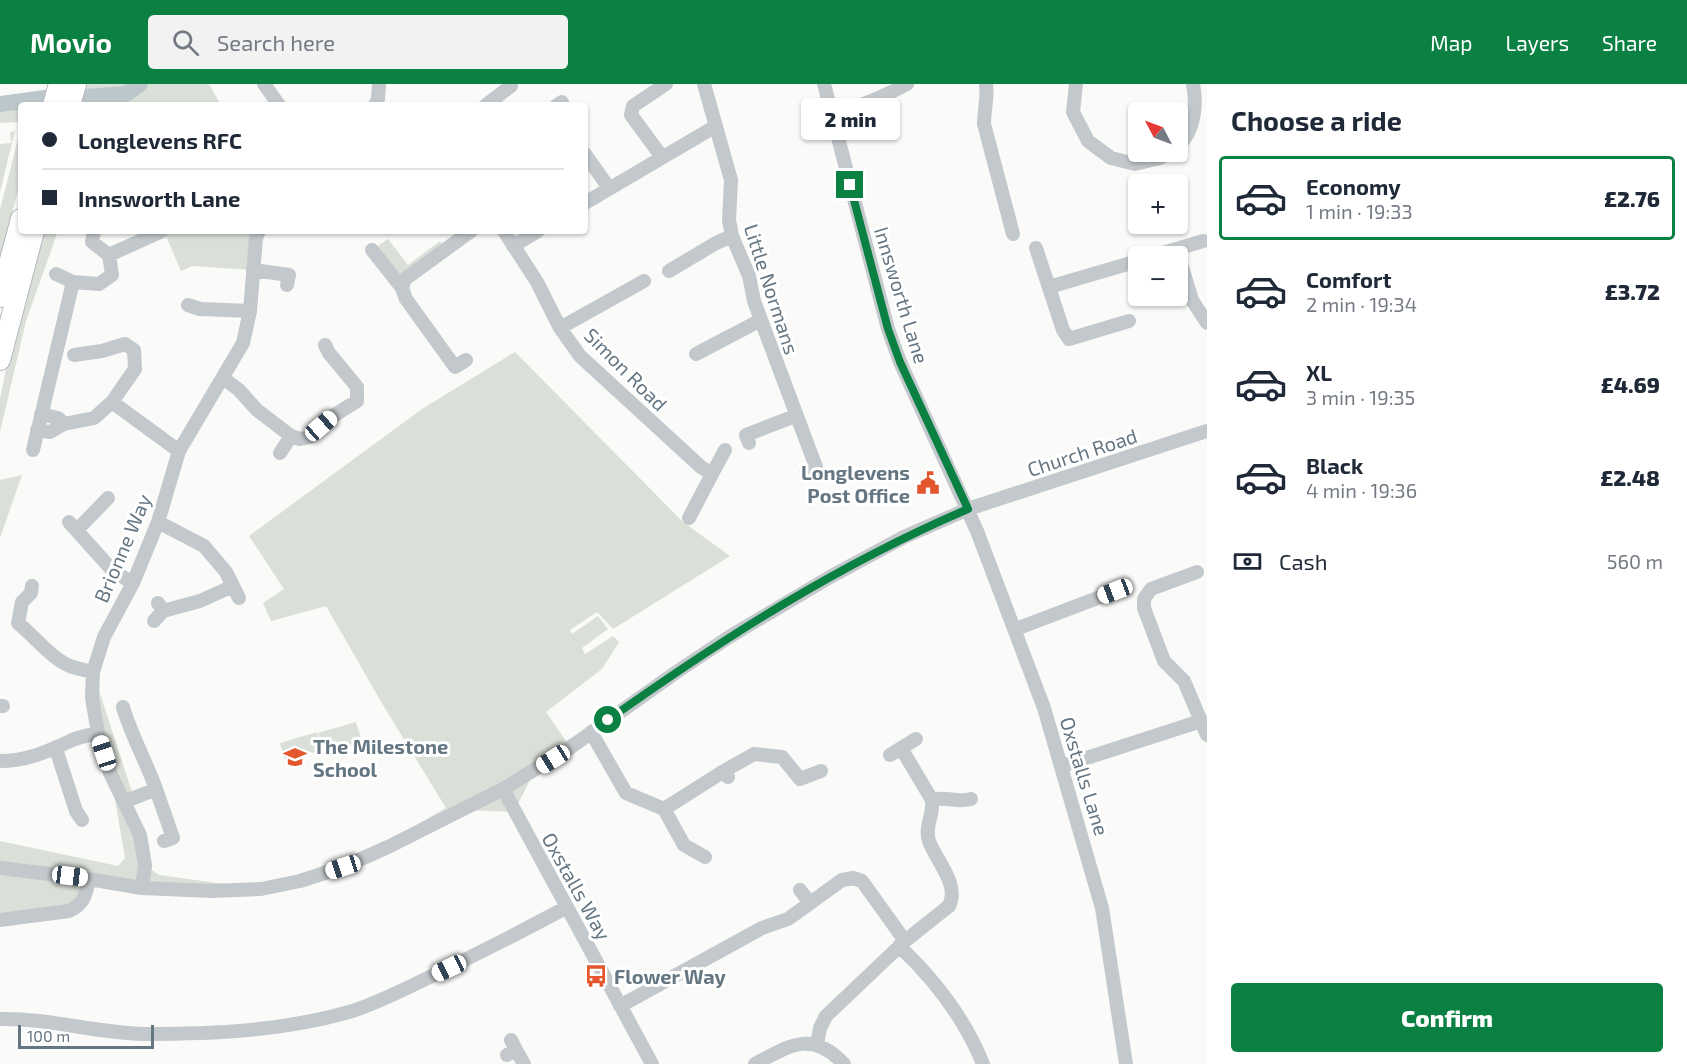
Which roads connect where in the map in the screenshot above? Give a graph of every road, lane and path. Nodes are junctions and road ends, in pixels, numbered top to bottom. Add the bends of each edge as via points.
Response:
1 (59, 84) edge
2 (76, 84) edge
3 (264, 84) edge
4 (379, 84) edge
5 (509, 84) edge
6 (666, 84) edge
7 (704, 84) edge
8 (824, 84) edge
9 (907, 84) edge
10 (986, 84) edge
11 (1076, 84) edge
12 (1193, 84) edge
13 (54, 102) edge
14 (71, 102) edge
15 (277, 102) edge
16 (376, 102) edge
17 (490, 102) edge
18 (831, 114) junction
19 (716, 126) junction
20 (1188, 130) edge
21 (662, 157) junction
22 (588, 158) edge
23 (1143, 162) edge
24 (609, 188) junction
25 (588, 200) edge
26 (18, 230) edge
27 (997, 231) dead end
28 (33, 234) edge
29 (93, 234) edge
30 (165, 234) edge
31 (257, 234) edge
32 (467, 234) edge
33 (506, 234) edge
34 (533, 234) edge
35 (732, 236) junction
36 (1203, 241) dead end
37 (513, 246) junction
38 (1188, 246) edge
39 (1036, 248) dead end
40 (372, 250) dead end
41 (109, 255) junction
42 (1128, 264) edge
43 (673, 265) dead end
44 (253, 270) junction
45 (56, 274) dead end
46 (644, 281) dead end
47 (73, 282) junction
48 (287, 285) dead end
49 (1049, 287) junction
50 (1188, 287) edge
51 (402, 288) junction
52 (0, 297) edge
53 (196, 310) dead end
54 (250, 311) junction
55 (1205, 313) edge
56 (760, 320) junction
57 (1128, 321) dead end
58 (560, 327) junction
59 (58, 347) junction
60 (325, 352) dead end
61 (696, 354) dead end
62 (74, 355) junction
63 (0, 360) edge
64 (466, 360) dead end
65 (54, 362) junction
66 (223, 378) junction
67 (112, 402) junction
68 (41, 414) junction
69 (795, 416) junction
70 (64, 424) junction
71 (38, 430) junction
72 (1207, 431) edge
73 (291, 436) junction
74 (749, 443) dead end
75 (33, 450) dead end
76 (725, 450) dead end
77 (179, 451) junction
78 (280, 453) dead end
79 (815, 467) dead end
80 (712, 474) junction
81 (105, 505) dead end
82 (968, 509) junction
83 (689, 518) dead end
84 (158, 522) junction
85 (1194, 576) dead end
86 (133, 583) junction
87 (33, 591) dead end
88 (1119, 594) dead end
89 (158, 611) dead end
90 (1016, 629) junction
91 (93, 672) junction
92 (123, 707) dead end
93 (1201, 721) junction
94 (591, 732) junction
95 (98, 733) junction
96 (1207, 735) edge
97 (916, 739) dead end
98 (56, 749) junction
99 (0, 761) edge
100 (1062, 766) junction
101 (821, 771) dead end
102 (156, 789) junction
103 (503, 789) junction
104 (932, 800) junction
105 (972, 800) dead end
106 (124, 802) junction
107 (664, 809) junction
108 (74, 816) dead end
109 (173, 838) dead end
110 (705, 857) dead end
111 (0, 868) edge
112 (89, 879) junction
113 (142, 888) junction
114 (800, 890) dead end
115 (810, 903) junction
116 (567, 908) junction
117 (0, 920) edge
118 (902, 943) junction
119 (620, 1006) junction
120 (0, 1019) edge
121 (817, 1045) junction
122 (511, 1048) dead end
123 (524, 1064) edge
124 (652, 1064) edge
125 (755, 1064) edge
126 (844, 1064) edge
127 (983, 1064) edge
128 (1126, 1064) edge

1 - 13 highway
2 - 14 highway
3 - 15 street
4 - 16 street
5 - 17 street
6 - 21 street via 633,106 631,115
7 - 19 street, Little Normans
8 - 18 street, Innsworth Lane
9 - 18 street via 864,105
10 - 27 street via 984,124 1012,230
11 - 23 street via 1073,112 1088,141 1111,158 1135,164
12 - 20 street via 1197,102
18 - 82 street, Innsworth Lane via 888,329
19 - 21 street
19 - 35 street, Little Normans via 731,180
21 - 24 street
22 - 24 street
24 - 25 street
26 - 52 highway
28 - 63 highway
29 - 41 street via 92,242
30 - 41 street
31 - 44 street, Brionne Way
32 - 51 street via 405,279
33 - 37 street, Simon Road
34 - 37 street
35 - 43 street
35 - 56 street, Little Normans via 749,276
36 - 38 street
37 - 58 street, Simon Road
39 - 49 street
40 - 51 street
41 - 47 street via 112,275 99,284
42 - 49 street
44 - 48 street via 289,275
44 - 54 street, Brionne Way
45 - 47 street
46 - 58 street via 632,295
47 - 59 street
49 - 57 street via 1064,341 1115,330
50 - 55 street via 1192,300
51 - 64 street via 455,367
53 - 54 street
54 - 66 street, Brionne Way via 243,343
56 - 61 street via 712,353
56 - 69 street, Little Normans
58 - 80 street, Simon Road via 580,356
59 - 62 street
59 - 65 street
60 - 73 street via 357,387 357,401 310,437
62 - 65 street
62 - 67 street via 125,344 134,350 140,371
65 - 68 street
66 - 73 street
66 - 77 street, Brionne Way
67 - 70 street via 94,418
67 - 77 street via 148,434
68 - 70 street via 58,418
68 - 71 street
69 - 74 street via 746,435
69 - 79 street, Little Normans
70 - 71 street via 50,432
71 - 75 street
72 - 82 street, Church Road
73 - 78 street
76 - 80 street
77 - 84 street, Brionne Way
80 - 83 street
81 - 86 street via 73,526 113,571
82 - 90 street, Oxstalls Lane
82 - 94 street, Church Road via 889,545 781,605
84 - 86 street, Brionne Way
84 - 89 street via 204,546 226,572 236,592
85 - 93 street via 1151,589 1144,599 1144,608 1164,661 1184,681
86 - 91 street, Brionne Way via 104,637
87 - 91 street via 22,602 14,626 34,636 69,665
88 - 90 street
90 - 100 street, Oxstalls Lane
91 - 95 street, Brionne Way via 92,698
92 - 102 street
93 - 96 street
93 - 100 street
94 - 103 street, Church Road
94 - 107 street via 626,793
95 - 98 street via 71,740
95 - 106 street, Brionne Way
97 - 104 street via 896,751
98 - 99 street via 30,758
98 - 108 street
100 - 128 street, Oxstalls Lane via 1102,908
101 - 107 street via 797,782 784,754 754,754
102 - 106 street
102 - 109 street
103 - 113 street, Church Road via 388,848 300,881 261,889
103 - 116 street, Oxstalls Way
104 - 105 street
104 - 118 street via 928,840 953,896 949,906
106 - 113 street, Brionne Way via 140,836 145,865
107 - 110 street via 684,845
111 - 112 street, Church Road
112 - 113 street, Church Road
112 - 117 street via 86,897 69,911
114 - 115 street
115 - 118 street via 842,880 862,881
115 - 119 street via 788,919 762,928
116 - 119 street, Oxstalls Way
116 - 120 street via 392,995 305,1022 249,1031 142,1034
118 - 121 street via 826,1016
118 - 127 street via 945,996 974,1041
119 - 124 street, Oxstalls Way
121 - 125 street via 787,1047
121 - 126 street
122 - 123 street

